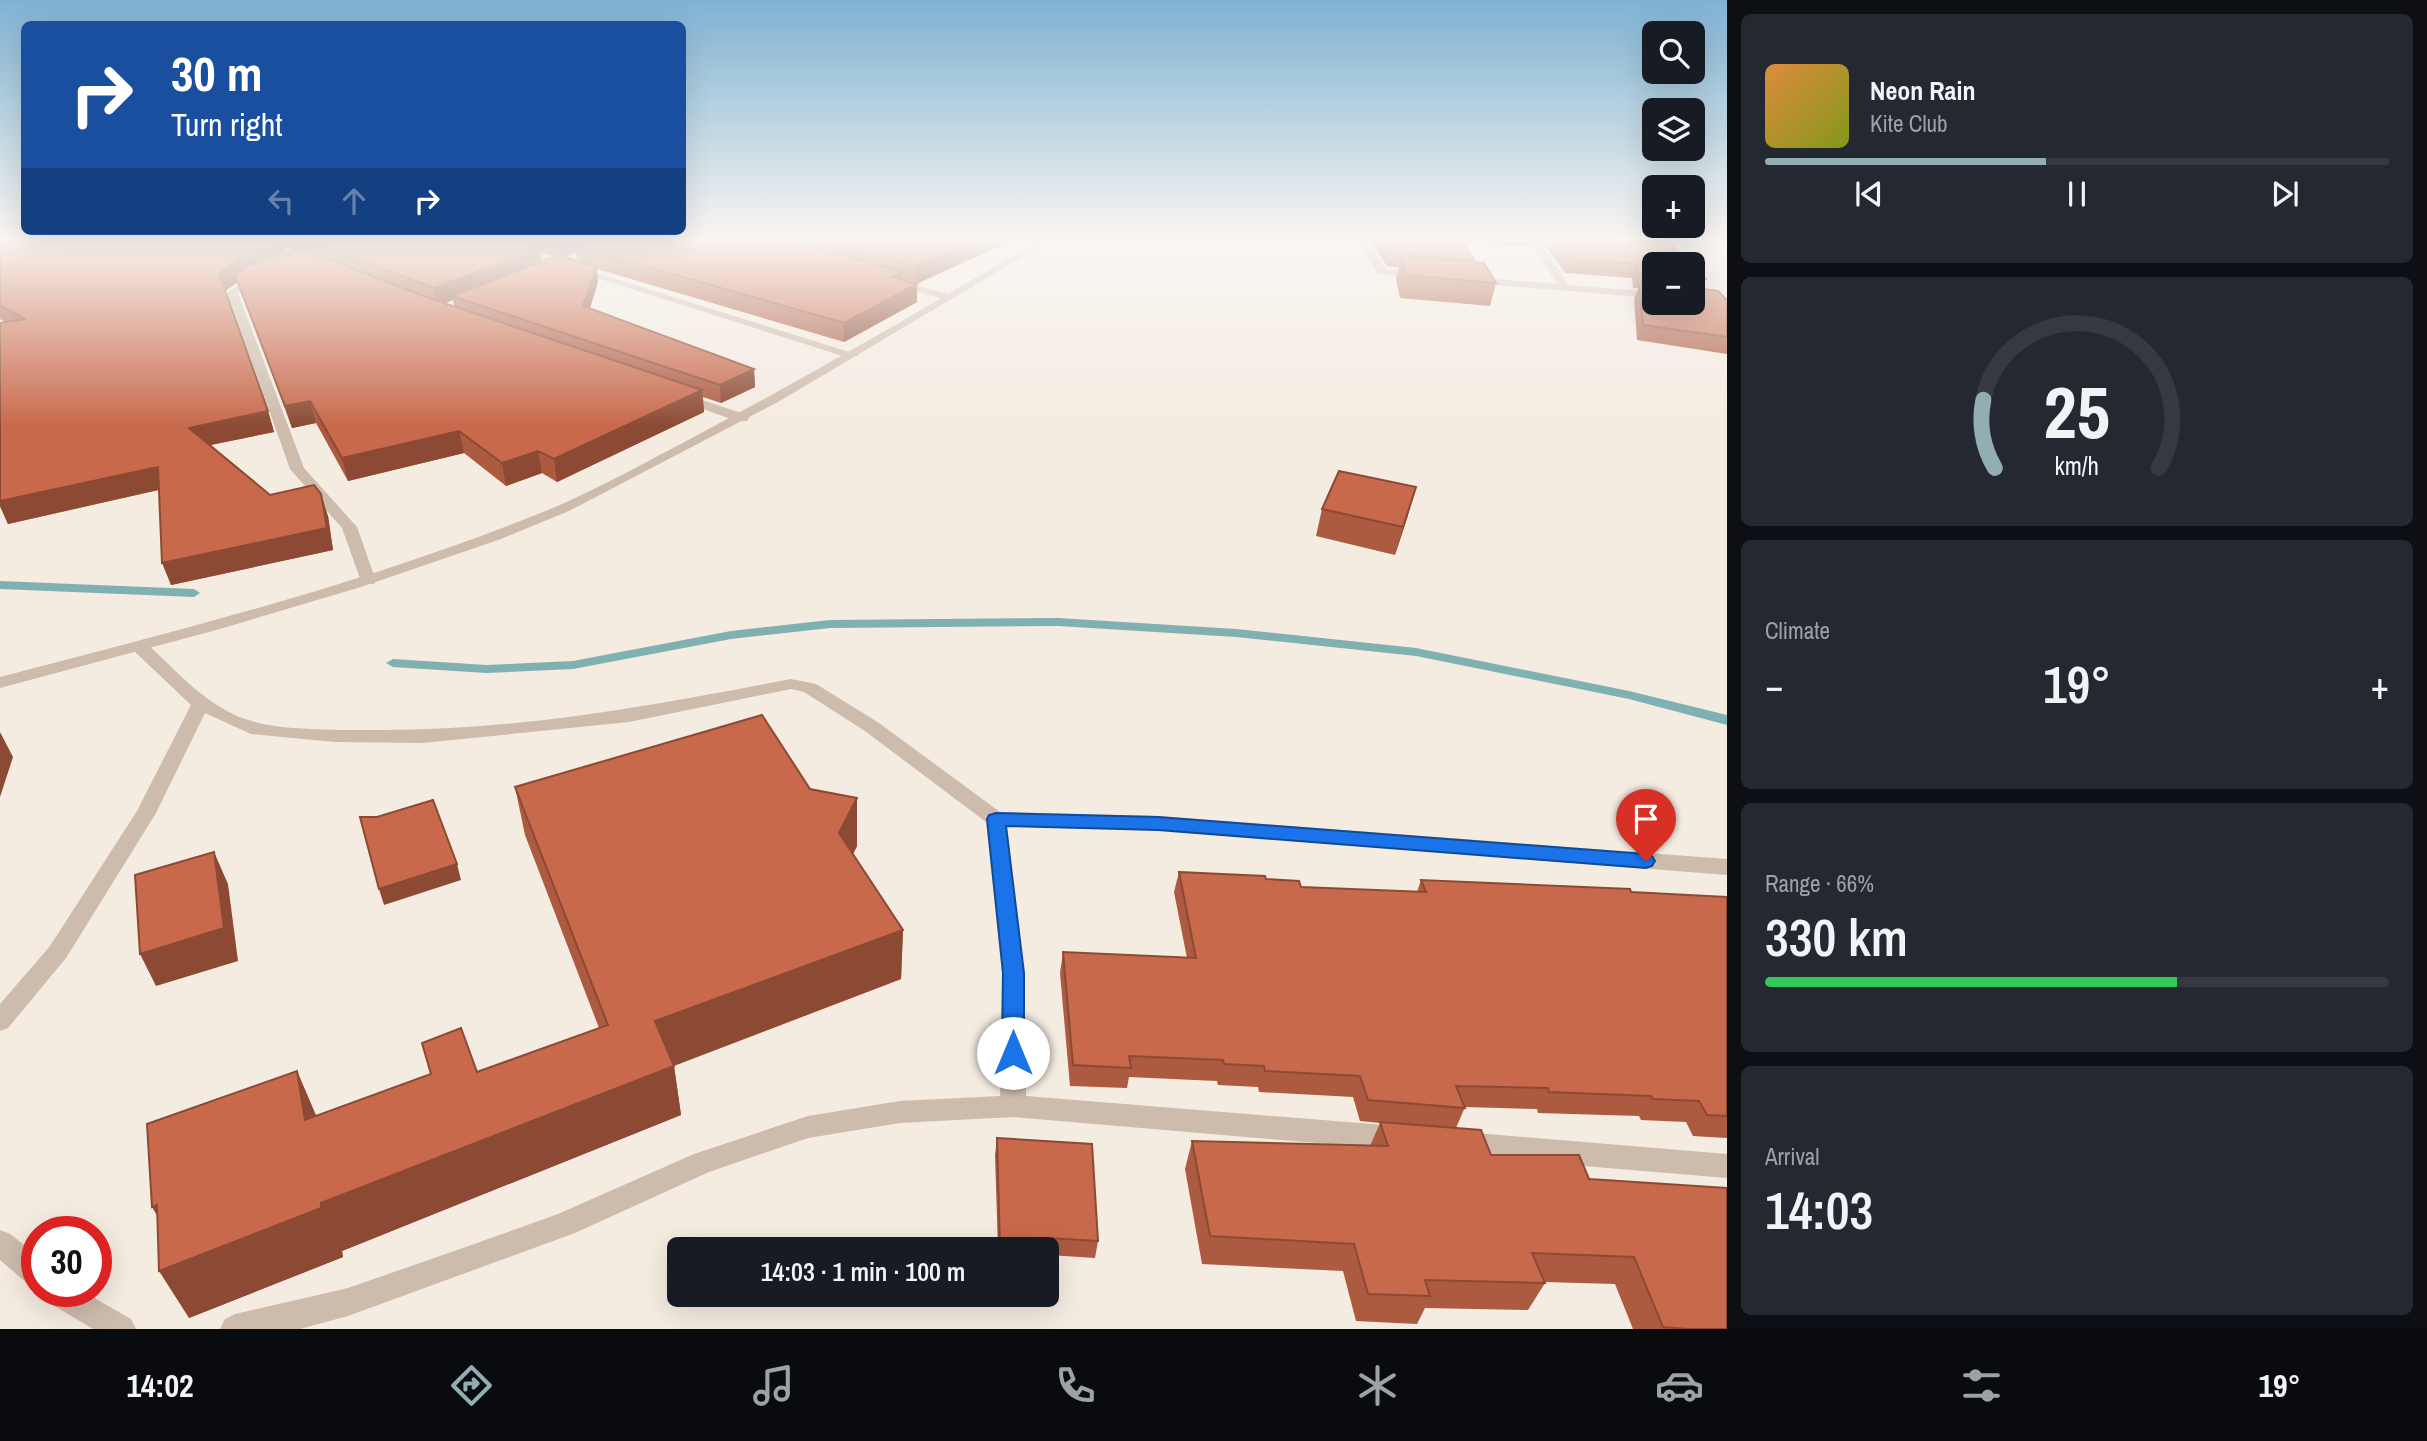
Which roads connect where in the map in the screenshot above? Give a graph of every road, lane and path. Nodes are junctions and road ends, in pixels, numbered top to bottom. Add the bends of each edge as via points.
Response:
1 (236, 303) edge
2 (685, 303) edge
3 (937, 303) edge
4 (853, 355) junction
5 (676, 395) edge
6 (742, 418) junction
7 (368, 581) junction
8 (139, 646) junction
9 (0, 683) edge
10 (201, 704) junction
11 (996, 819) junction
12 (1727, 867) edge
13 (0, 1021) edge
14 (1013, 1106) junction
15 (1727, 1166) edge
16 (0, 1243) edge
17 (21, 1260) edge
18 (84, 1307) edge
19 (121, 1329) edge
20 (235, 1329) edge

1 - 7 street via 297,469 348,527
2 - 4 street
3 - 4 street
4 - 6 street
5 - 6 street
6 - 7 street via 568,507
7 - 8 street
8 - 9 street
8 - 10 street
10 - 11 street via 251,728 334,736 423,737 629,716 791,684 810,688 872,727
10 - 13 street via 139,825 58,952
11 - 12 street via 1158,823
11 - 14 street via 1013,973
14 - 15 street
14 - 20 street via 900,1112 808,1127 703,1163 565,1224 463,1262 348,1302
16 - 17 street
18 - 19 street

